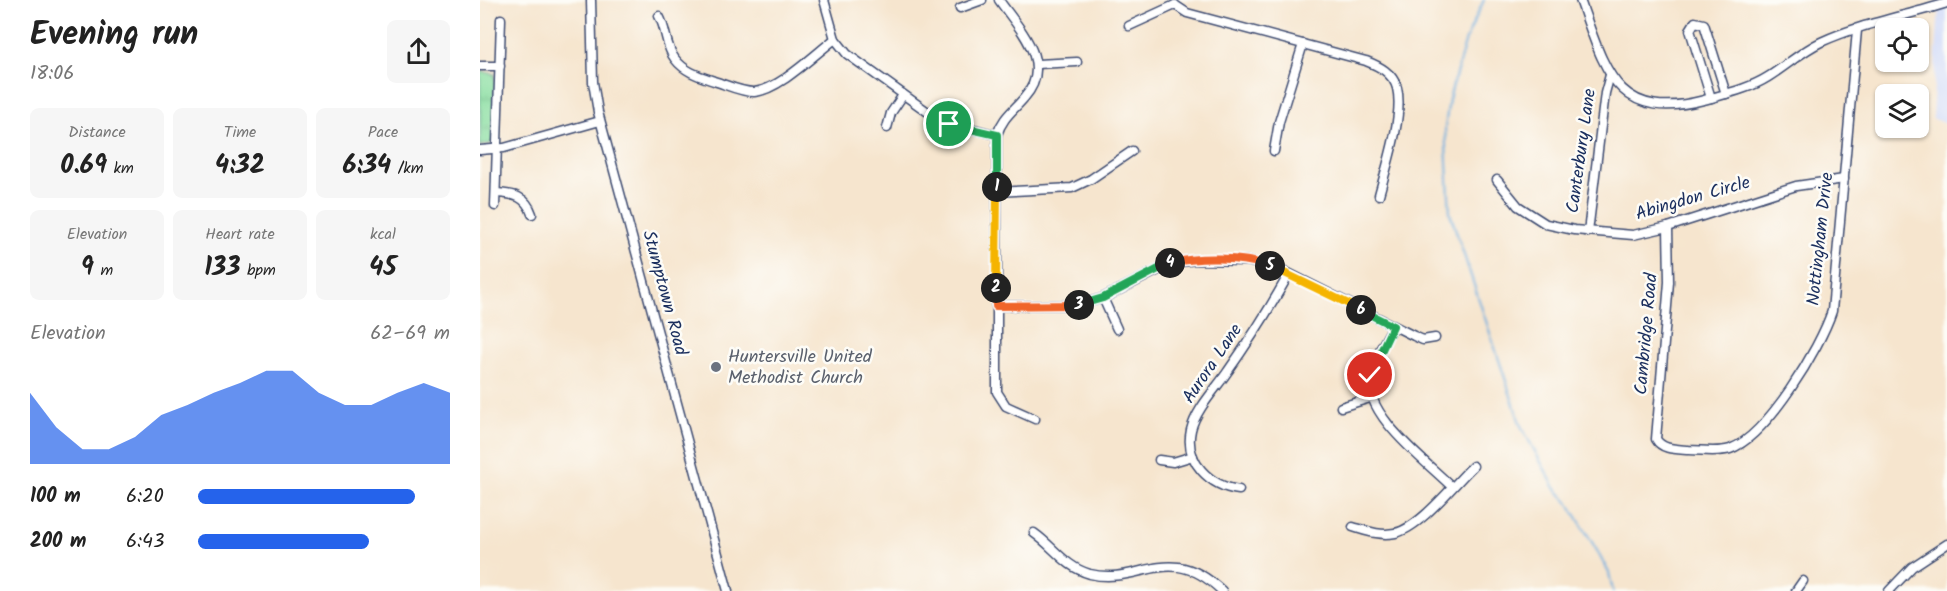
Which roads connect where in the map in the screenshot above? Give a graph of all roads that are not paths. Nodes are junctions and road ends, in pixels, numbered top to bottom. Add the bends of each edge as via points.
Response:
1 (591, 0) edge
2 (824, 0) edge
3 (982, 0) edge
4 (999, 0) edge
5 (1580, 0) edge
6 (1174, 2) edge
7 (1947, 3) edge
8 (960, 8) dead end
9 (659, 16) dead end
10 (501, 19) dead end
11 (1129, 26) dead end
12 (1857, 30) junction
13 (835, 39) junction
14 (1303, 44) junction
15 (1077, 62) dead end
16 (1037, 64) junction
17 (480, 66) edge
18 (500, 66) junction
19 (1610, 75) junction
20 (1726, 94) junction
21 (903, 95) junction
22 (1711, 98) junction
23 (600, 121) junction
24 (887, 128) dead end
25 (997, 135) junction
26 (480, 150) edge
27 (497, 150) junction
28 (1132, 151) dead end
29 (1274, 151) dead end
30 (1844, 179) junction
31 (1497, 180) dead end
32 (997, 192) junction
33 (496, 193) junction
34 (1379, 195) dead end
35 (495, 206) dead end
36 (532, 214) dead end
37 (1668, 227) junction
38 (1588, 232) junction
39 (1289, 274) junction
40 (1103, 298) junction
41 (996, 306) junction
42 (1393, 326) junction
43 (1118, 329) dead end
44 (1435, 338) dead end
45 (1371, 398) junction
46 (1341, 407) dead end
47 (1035, 419) dead end
48 (1658, 443) joint
49 (1193, 456) junction
50 (1159, 460) dead end
51 (1473, 466) dead end
52 (1452, 487) junction
53 (1239, 490) dead end
54 (1353, 527) dead end
55 (1034, 533) dead end
56 (1947, 544) edge
57 (1803, 581) dead end
58 (728, 591) edge
59 (1222, 591) edge
60 (1796, 591) edge
61 (1889, 591) edge

1 - 23 street, Stumptown Road via 593,82
2 - 13 street
3 - 8 street
4 - 16 street via 1029,43
5 - 19 street
6 - 11 street
6 - 14 street via 1187,12
7 - 12 street
9 - 13 street via 669,50 680,64 694,74 744,91 768,88
10 - 18 street
12 - 20 street via 1820,42 1759,82
12 - 30 street, Nottingham Drive
13 - 21 street via 847,54
14 - 29 street
14 - 34 street via 1374,64 1388,73 1395,84 1396,122
15 - 16 street
16 - 25 street via 1033,85 1004,118
17 - 18 street
18 - 27 street
19 - 22 street via 1632,97 1649,104 1678,105
19 - 38 street, Canterbury Lane
20 - 22 street
20 - 22 street via 1704,24 1695,22 1690,30
21 - 24 street
21 - 25 street via 939,120
23 - 27 street
23 - 58 street, Stumptown Road
25 - 32 street
26 - 27 street
27 - 33 street
28 - 32 street via 1091,180 1072,188
30 - 37 street, Abingdon Circle via 1796,186
30 - 48 street, Nottingham Drive via 1832,311 1824,336 1799,375 1761,427 1738,445 1719,451 1675,449
31 - 38 street, Abingdon Circle via 1518,206 1534,218 1558,228
32 - 41 street
33 - 35 street
33 - 36 street via 523,198
37 - 38 street, Abingdon Circle via 1633,235
37 - 48 street, Cambridge Road via 1670,268 1655,437
39 - 40 street via 1247,261 1178,262
39 - 42 street
39 - 49 street, Aurora Lane via 1260,325 1193,424
40 - 41 street via 1078,305
40 - 43 street
41 - 47 street via 997,392 1006,406
42 - 44 street via 1423,340
42 - 45 street via 1370,375
45 - 46 street
45 - 52 street via 1387,423
49 - 50 street via 1173,462
49 - 53 street via 1217,485
51 - 52 street
52 - 54 street via 1402,531 1382,534
55 - 59 street via 1070,565 1088,573 1108,576 1159,566 1176,567 1196,573
56 - 61 street via 1912,567
57 - 60 street

